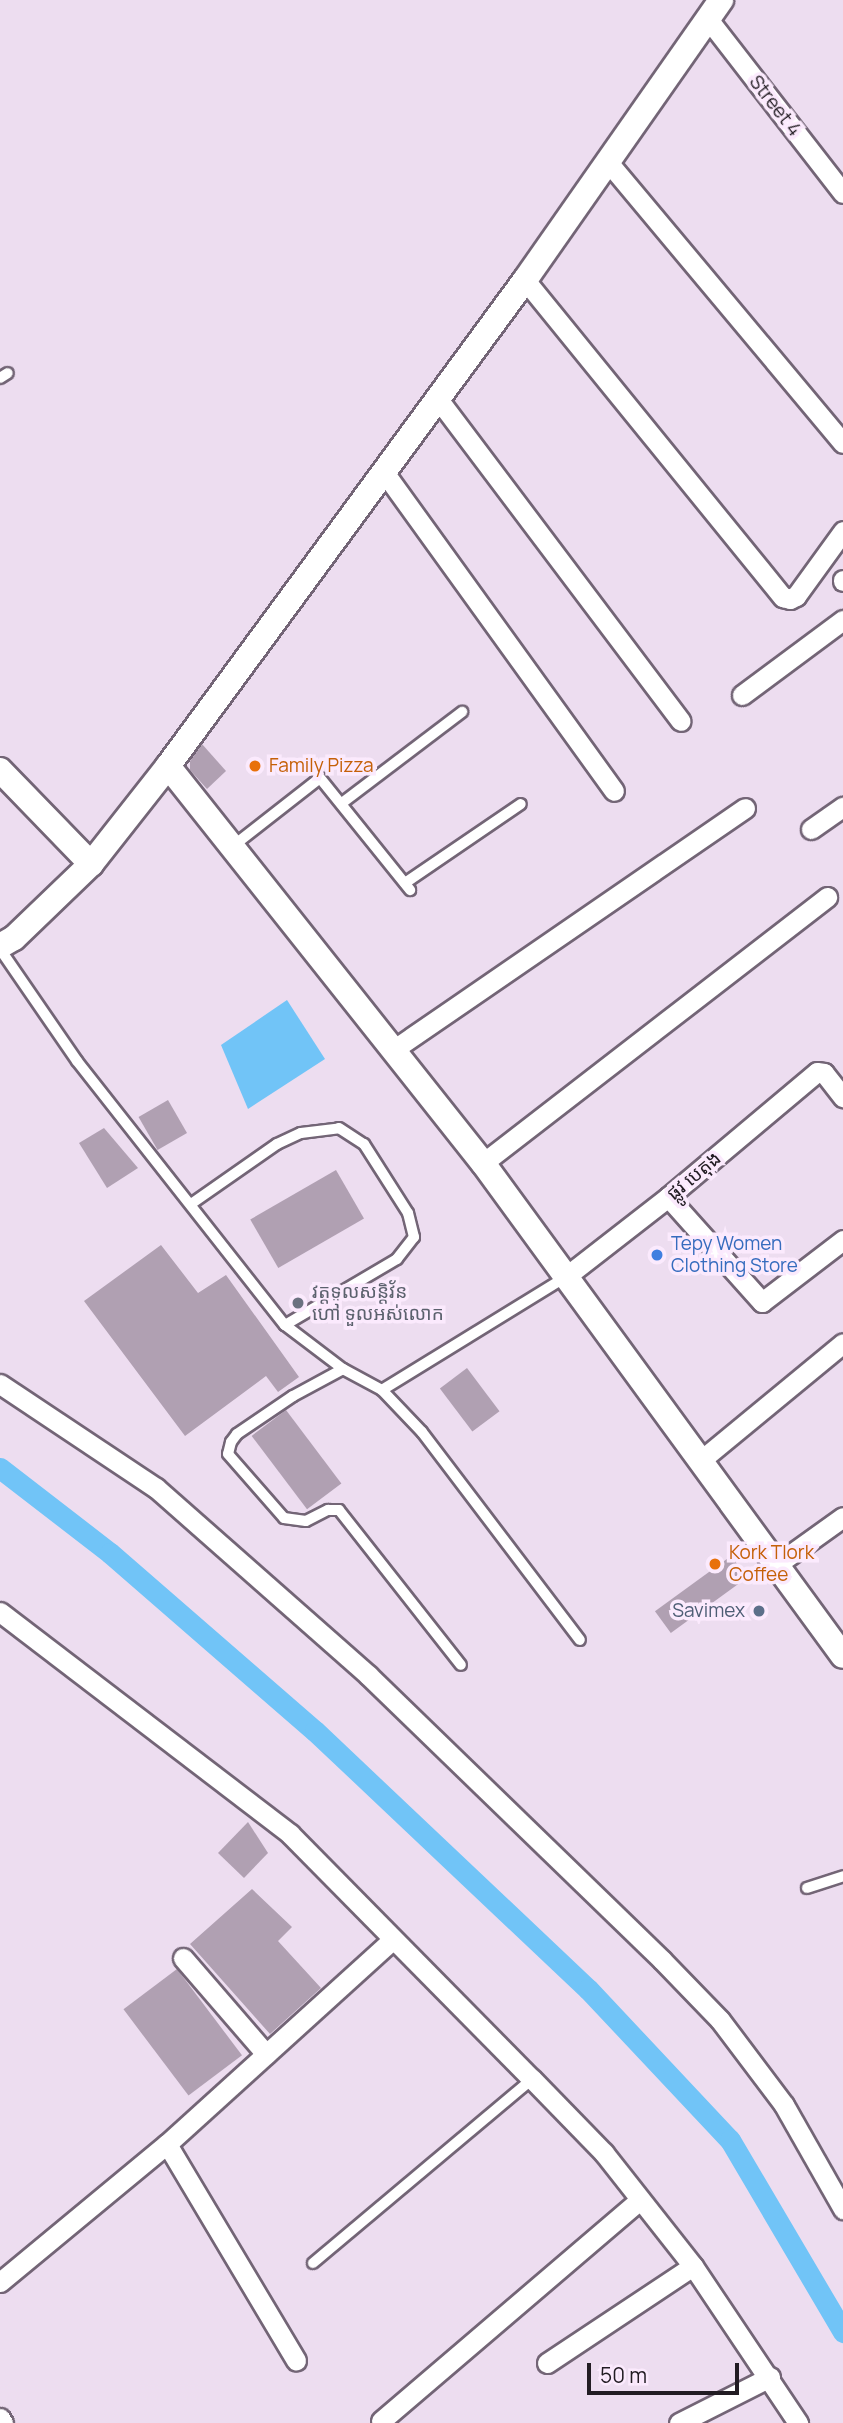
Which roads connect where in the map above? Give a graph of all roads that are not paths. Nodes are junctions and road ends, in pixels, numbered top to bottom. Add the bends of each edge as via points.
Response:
1 (714, 10) edge
2 (608, 162) junction
3 (843, 193) edge
4 (525, 281) junction
5 (438, 399) junction
6 (843, 443) edge
7 (384, 472) junction
8 (843, 531) edge
9 (843, 620) edge
10 (742, 695) dead end
11 (462, 712) dead end
12 (681, 721) dead end
13 (168, 766) junction
14 (0, 770) edge
15 (614, 791) dead end
16 (342, 803) junction
17 (521, 804) dead end
18 (843, 807) edge
19 (746, 808) dead end
20 (811, 829) dead end
21 (233, 846) junction
22 (91, 864) junction
23 (827, 897) dead end
24 (0, 947) edge
25 (393, 1050) junction
26 (843, 1097) edge
27 (483, 1163) junction
28 (668, 1197) junction
29 (191, 1204) junction
30 (843, 1240) edge
31 (564, 1278) junction
32 (285, 1325) junction
33 (843, 1343) edge
34 (343, 1369) junction
35 (0, 1384) edge
36 (382, 1390) junction
37 (699, 1461) junction
38 (843, 1517) edge
39 (776, 1565) junction
40 (0, 1612) edge
41 (579, 1640) dead end
42 (843, 1657) edge
43 (461, 1665) dead end
44 (843, 1876) edge
45 (807, 1888) dead end
46 (392, 1940) junction
47 (183, 1958) dead end
48 (266, 2054) junction
49 (532, 2079) junction
50 (167, 2144) junction
51 (639, 2201) junction
52 (843, 2209) edge
53 (313, 2263) dead end
54 (693, 2266) junction
55 (0, 2282) edge
56 (296, 2360) dead end
57 (547, 2363) dead end
58 (770, 2377) junction
59 (0, 2418) edge
60 (381, 2421) dead end
61 (3, 2423) edge
62 (679, 2423) edge
63 (798, 2423) edge

1 - 2 street
1 - 3 street, Street 4
2 - 4 street
2 - 6 street
4 - 5 street
4 - 8 street via 783,597 796,596
5 - 7 street
5 - 12 street
7 - 13 street
7 - 15 street
9 - 10 street
11 - 16 lane
13 - 21 street
13 - 22 street
14 - 22 street
16 - 17 lane via 408,886
16 - 21 lane via 320,778
18 - 20 street
19 - 25 street
21 - 25 street
22 - 24 street
23 - 27 street
24 - 29 lane via 77,1061
25 - 27 street
26 - 28 street, ផ្លូវ បេតុង via 820,1071
27 - 31 street
28 - 30 street via 762,1302
28 - 31 street, ផ្លូវ បេតុង
29 - 32 lane
29 - 32 lane via 277,1144 301,1133 339,1128 364,1144 408,1213 414,1237 397,1259
31 - 36 lane
31 - 37 street
32 - 34 lane
33 - 37 street
34 - 36 lane
34 - 43 lane via 292,1396 237,1434 228,1454 284,1518 306,1521 339,1510
35 - 52 street via 156,1488 368,1675 652,1951 719,2020 784,2105
36 - 41 lane via 422,1432
37 - 39 street
38 - 39 street
39 - 42 street
40 - 46 street via 289,1834
44 - 45 lane
46 - 48 street
46 - 49 street
47 - 48 street
48 - 50 street
49 - 51 street via 604,2153
49 - 53 lane
50 - 55 street
50 - 56 street
51 - 54 street
51 - 60 street
54 - 57 street
54 - 58 street
58 - 62 street
58 - 63 street
59 - 61 street

